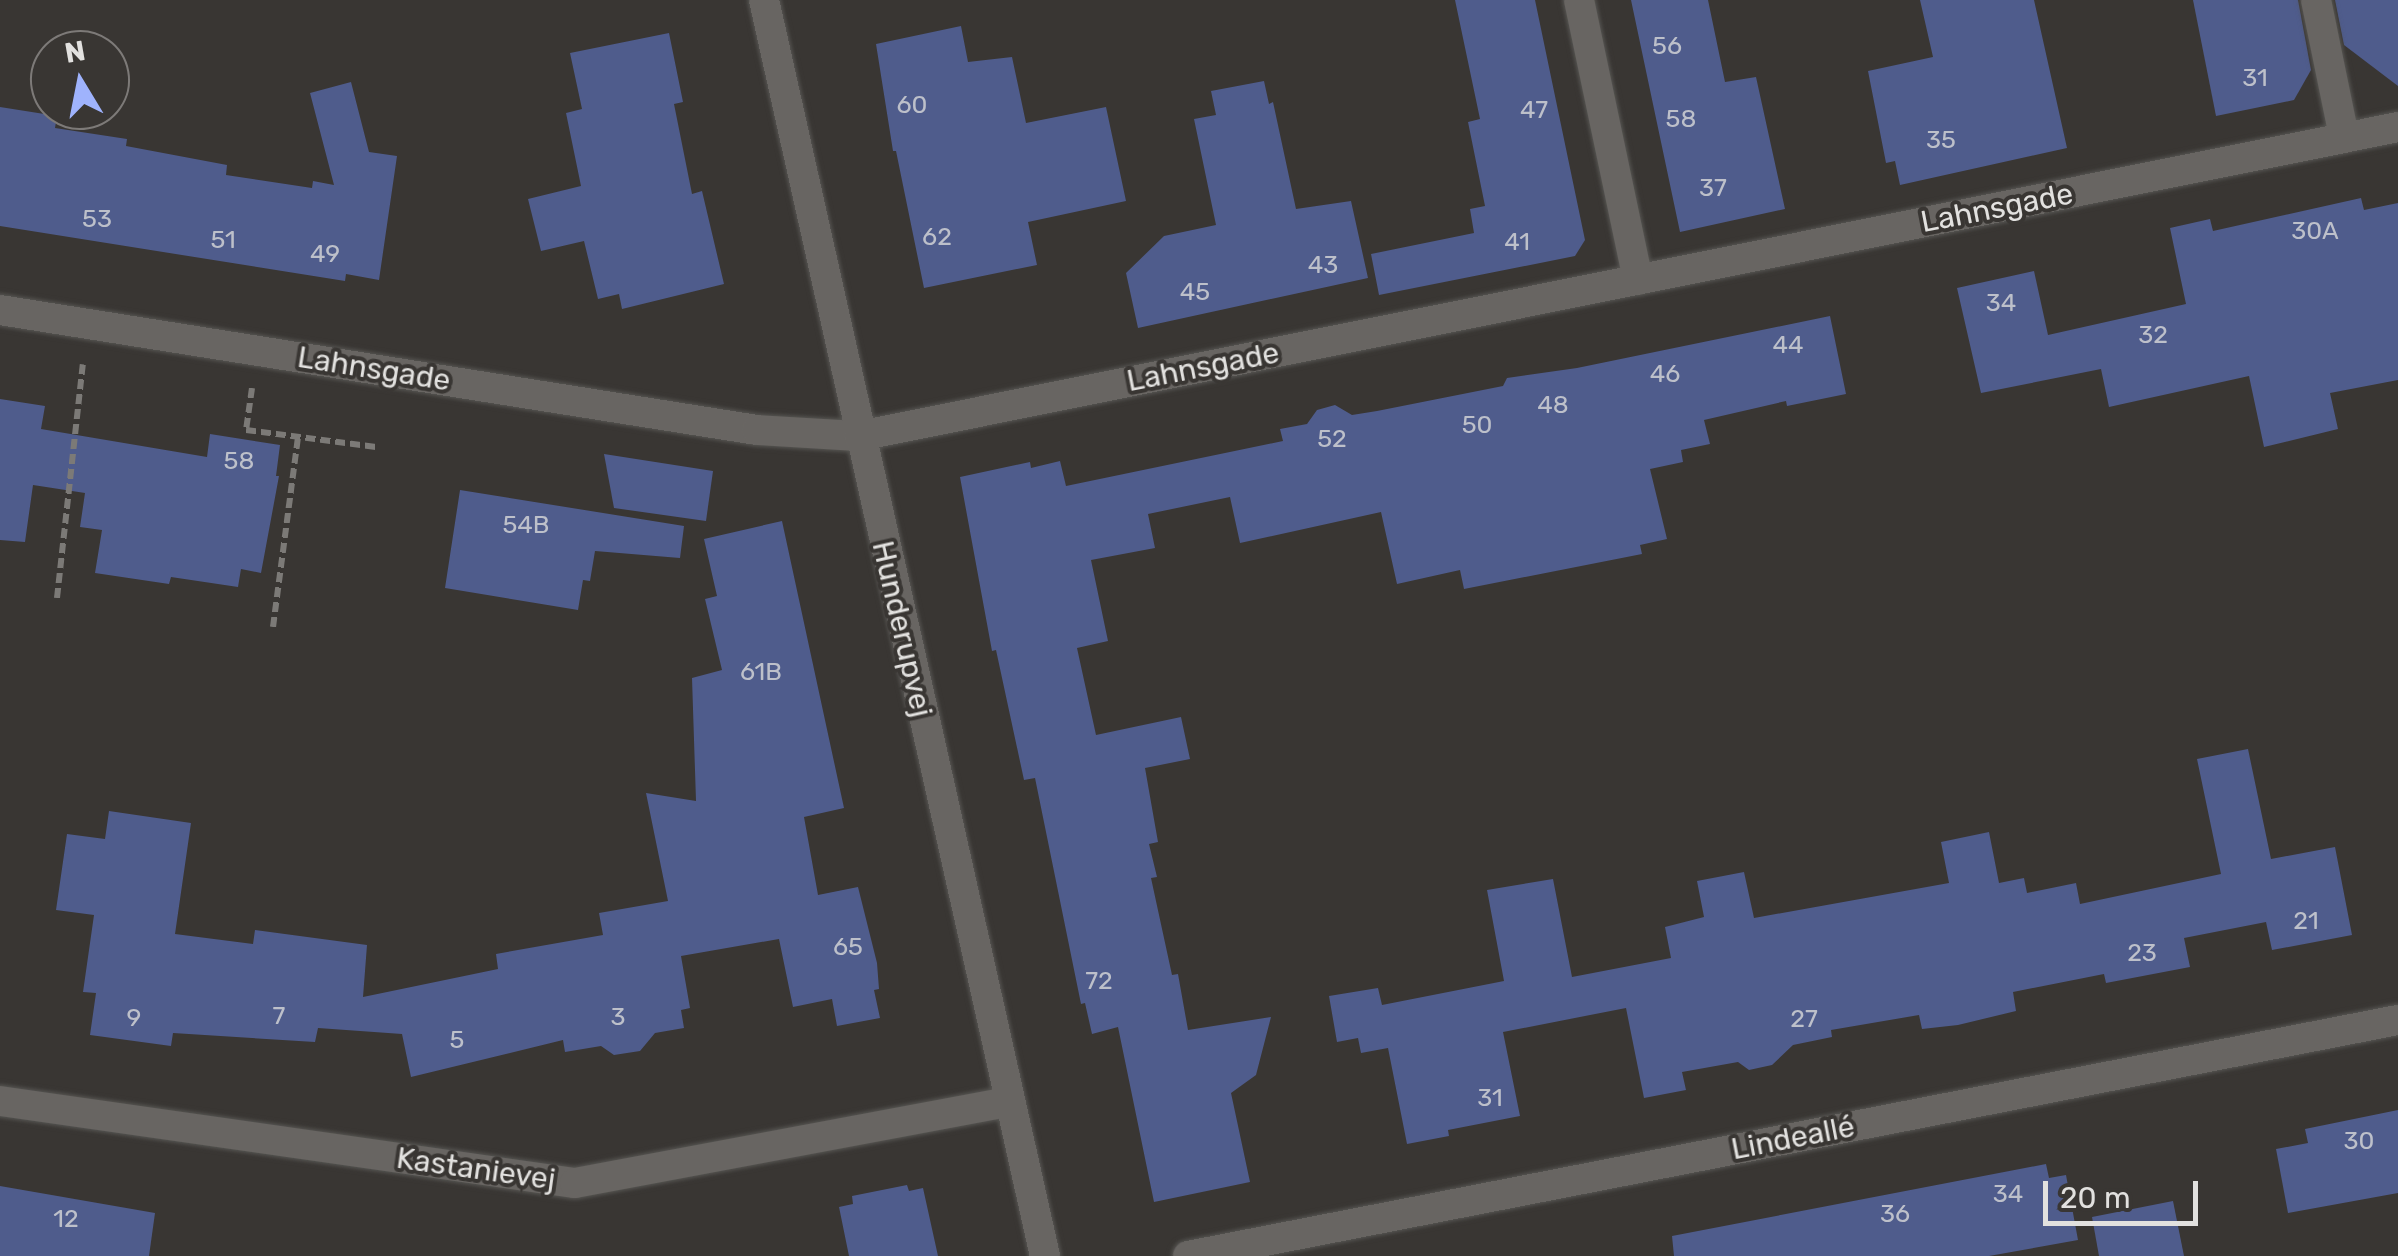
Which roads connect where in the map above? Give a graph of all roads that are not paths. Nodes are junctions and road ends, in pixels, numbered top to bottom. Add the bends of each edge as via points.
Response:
1 (764, 0) edge
2 (1579, 0) edge
3 (2316, 0) edge
4 (2398, 127) edge
5 (2344, 138) junction
6 (1638, 280) junction
7 (0, 310) edge
8 (859, 436) junction
9 (2398, 1020) edge
10 (0, 1101) edge
11 (1009, 1102) junction
12 (1045, 1256) edge
13 (1188, 1256) edge

1 - 8 street, Hunderupvej
2 - 6 street
3 - 5 street
4 - 5 street, Lahnsgade
5 - 6 street, Lahnsgade
6 - 8 street, Lahnsgade
7 - 8 street, Lahnsgade via 757,430
8 - 11 street, Hunderupvej
9 - 13 street, Lindeallé
10 - 11 street, Kastanievej via 576,1183
11 - 12 street, Hunderupvej

